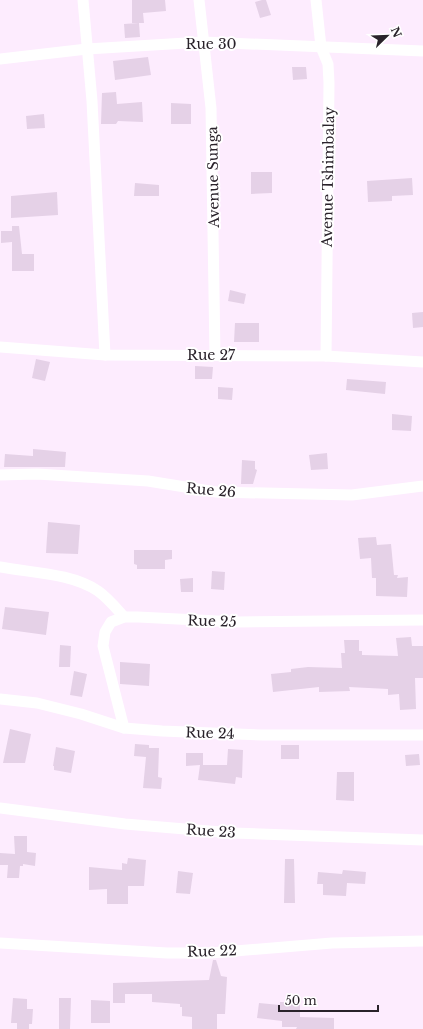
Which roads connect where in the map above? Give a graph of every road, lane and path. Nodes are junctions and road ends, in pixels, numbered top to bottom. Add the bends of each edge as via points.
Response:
1 (83, 0) edge
2 (199, 0) edge
3 (316, 0) edge
4 (203, 42) junction
5 (321, 47) junction
6 (87, 49) junction
7 (423, 51) edge
8 (0, 59) edge
9 (0, 347) edge
10 (105, 355) junction
11 (215, 355) junction
12 (326, 356) junction
13 (423, 362) edge
14 (0, 475) edge
15 (423, 486) edge
16 (0, 567) edge
17 (124, 618) junction
18 (423, 620) edge
19 (0, 699) edge
20 (124, 728) junction
21 (423, 735) edge
22 (0, 808) edge
23 (423, 840) edge
24 (423, 942) edge
25 (0, 943) edge

1 - 6 street
2 - 4 street, Avenue Sunga
3 - 5 street, Avenue Tshimbalay
4 - 5 street, Rue 30
4 - 6 street, Rue 30
4 - 11 street, Avenue Sunga via 211,108
5 - 7 street, Rue 30
5 - 12 street, Avenue Tshimbalay via 328,64 329,83
6 - 8 street, Rue 30
6 - 10 street
9 - 10 street, Rue 27
10 - 11 street, Rue 27
11 - 12 street, Rue 27
12 - 13 street, Rue 27
14 - 15 street, Rue 26 via 37,474 148,481 216,492 352,495
16 - 17 street via 74,580 99,591
17 - 18 street, Rue 25 via 237,622
17 - 20 street via 111,622 105,632 103,646
19 - 20 street, Rue 24 via 37,703
20 - 21 street, Rue 24 via 194,733
22 - 23 street, Rue 23 via 132,825
24 - 25 street, Rue 22 via 332,943 211,952

